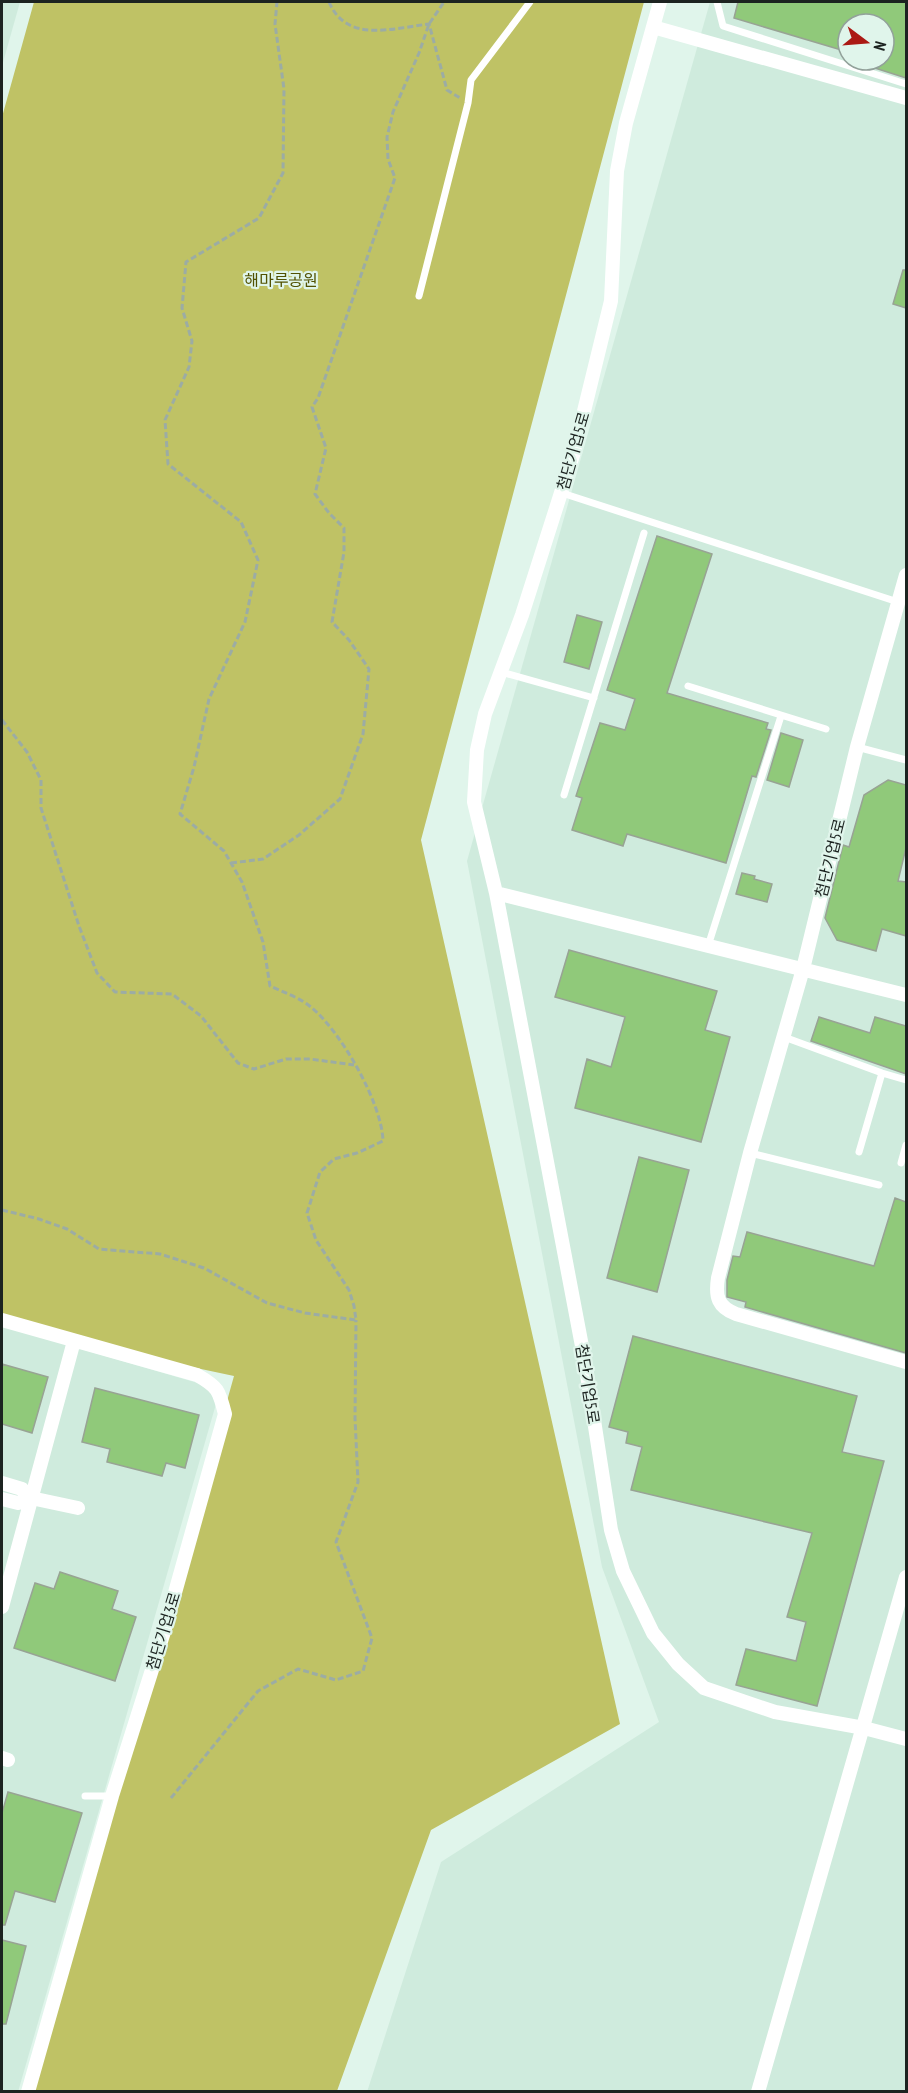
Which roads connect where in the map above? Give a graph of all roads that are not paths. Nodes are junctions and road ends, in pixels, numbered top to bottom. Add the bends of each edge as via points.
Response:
1 (530, 2) edge
2 (660, 2) edge
3 (717, 2) edge
4 (653, 27) junction
5 (906, 84) edge
6 (906, 98) edge
7 (419, 296) dead end
8 (562, 493) junction
9 (644, 533) dead end
10 (906, 575) edge
11 (898, 602) junction
12 (500, 672) junction
13 (688, 686) dead end
14 (594, 698) junction
15 (781, 716) junction
16 (826, 729) dead end
17 (857, 747) junction
18 (906, 760) edge
19 (564, 795) dead end
20 (496, 893) junction
21 (708, 946) junction
22 (803, 969) junction
23 (906, 995) edge
24 (784, 1037) junction
25 (882, 1073) junction
26 (906, 1080) edge
27 (906, 1145) edge
28 (859, 1152) dead end
29 (750, 1153) junction
30 (901, 1163) dead end
31 (879, 1185) dead end
32 (2, 1320) edge
33 (74, 1341) junction
34 (906, 1362) edge
35 (2, 1483) edge
36 (2, 1499) edge
37 (30, 1499) junction
38 (78, 1508) dead end
39 (906, 1577) edge
40 (2, 1607) edge
41 (864, 1728) junction
42 (906, 1740) edge
43 (85, 1796) dead end
44 (112, 1796) junction
45 (27, 2091) edge
46 (759, 2091) edge

1 - 7 lane via 471,81
2 - 4 street, 첨단기업5로
3 - 5 lane via 723,26
4 - 6 street
4 - 8 street, 첨단기업5로 via 617,171 611,301
8 - 11 lane
8 - 12 street, 첨단기업5로
9 - 14 lane
10 - 11 street, 첨단기업5로
11 - 17 street, 첨단기업5로
12 - 14 lane
12 - 20 street, 첨단기업5로 via 485,714 474,778 474,802
13 - 15 lane
14 - 19 lane
15 - 16 lane
15 - 21 lane
17 - 18 lane
17 - 22 street, 첨단기업5로
20 - 21 street
20 - 41 street, 첨단기업5로 via 583,1351 610,1530 623,1571 653,1633 704,1688 775,1712
21 - 22 street
22 - 23 street
22 - 24 street, 첨단기업5로
24 - 25 lane
24 - 29 street, 첨단기업5로
25 - 26 lane
25 - 28 lane
27 - 30 lane
29 - 31 lane
29 - 34 street, 첨단기업5로 via 717,1286 723,1307 748,1318
32 - 33 street, 첨단기업3로
33 - 37 street
33 - 44 street, 첨단기업3로 via 197,1375 220,1394 225,1414 164,1632
35 - 37 street via 22,1489
36 - 37 street via 18,1503
37 - 38 street
37 - 40 street
39 - 41 street
41 - 42 street, 첨단기업5로
41 - 46 street
43 - 44 lane
44 - 45 street, 첨단기업3로

